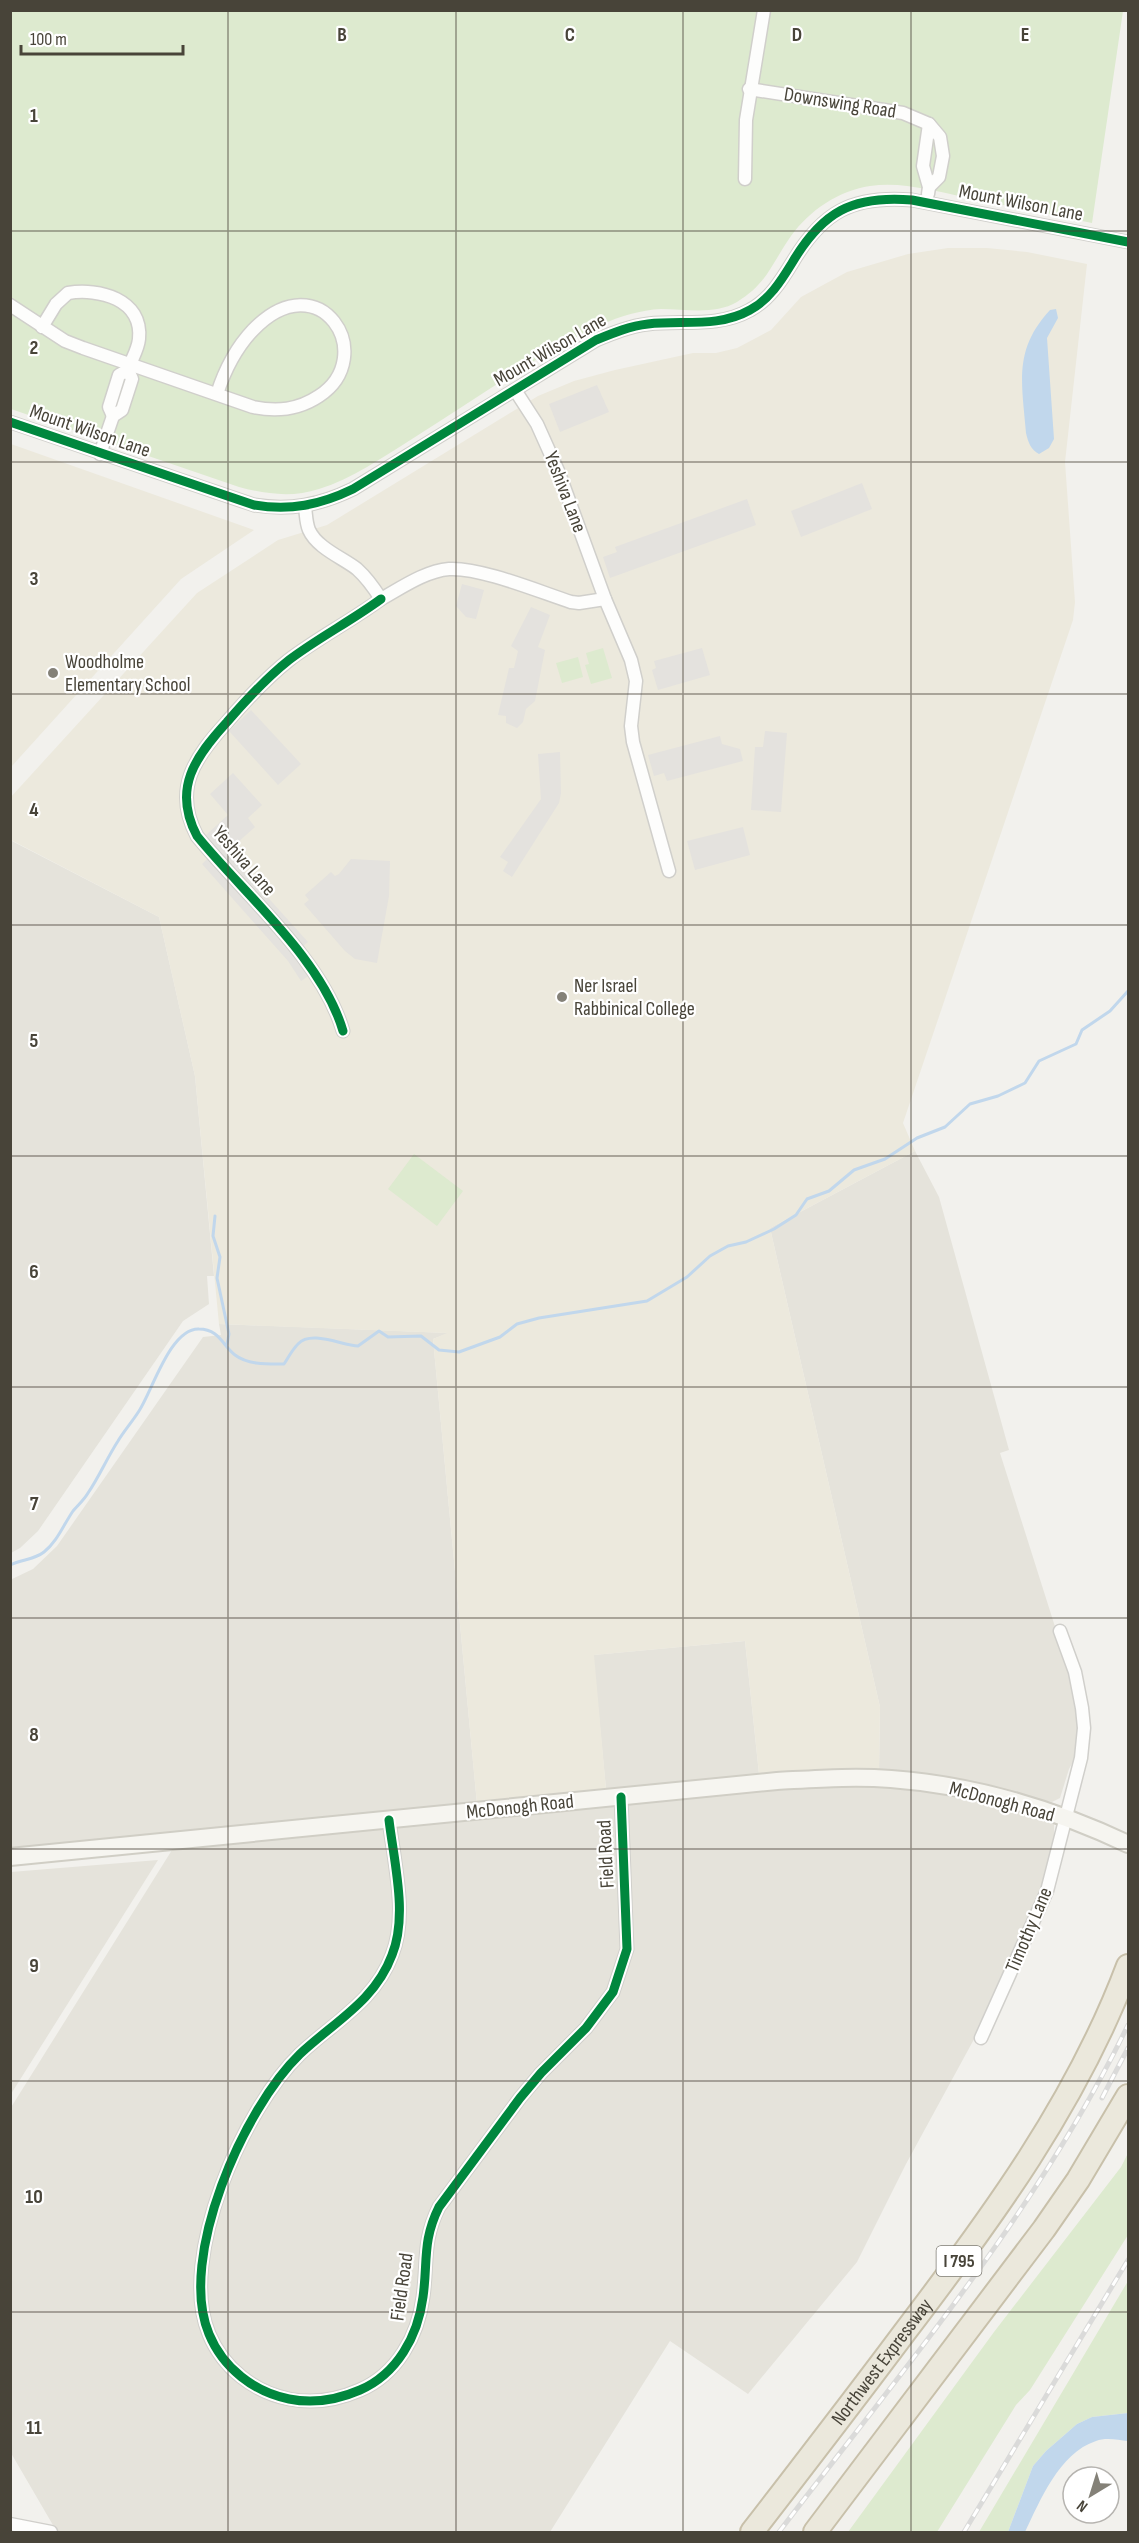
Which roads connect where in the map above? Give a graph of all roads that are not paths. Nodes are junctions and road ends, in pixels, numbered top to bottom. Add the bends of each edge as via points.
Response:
1 (764, 10) edge
2 (749, 89) junction
3 (928, 124) junction
4 (746, 179) dead end
5 (929, 187) junction
6 (926, 203) junction
7 (1128, 242) edge
8 (10, 305) edge
9 (42, 327) junction
10 (129, 367) junction
11 (515, 390) junction
12 (217, 394) junction
13 (10, 422) edge
14 (100, 454) junction
15 (305, 507) junction
16 (381, 599) junction
17 (604, 599) junction
18 (669, 871) dead end
19 (344, 1031) dead end
20 (1060, 1631) dead end
21 (621, 1797) junction
22 (1065, 1819) junction
23 (389, 1820) junction
24 (1124, 1842) edge
25 (10, 1857) edge
26 (1128, 1966) edge
27 (981, 2038) dead end
28 (1128, 2096) edge
29 (10, 2524) edge
30 (51, 2532) edge
31 (752, 2532) edge
32 (815, 2532) edge

1 - 2 street
2 - 3 street, Downswing Road via 903,113
2 - 4 street
3 - 5 street via 923,166
3 - 5 street via 940,137 943,156 939,177
5 - 6 street
6 - 7 street, Mount Wilson Lane
6 - 11 street, Mount Wilson Lane via 891,198 845,207 813,230 775,289 753,309 721,321 653,323 623,330 596,340
8 - 9 street
9 - 10 street
9 - 10 street via 68,293 107,293 127,306 137,324 139,341
10 - 12 street
10 - 14 street via 119,375 109,406 113,416
11 - 15 street, Mount Wilson Lane via 353,489
11 - 17 street, Yeshiva Lane via 537,424 559,473
12 - 12 street via 274,411 308,402 328,389 342,365 345,349 338,327 318,309 296,305 276,310 238,348
13 - 14 street, Mount Wilson Lane
14 - 15 street, Mount Wilson Lane via 254,505
15 - 16 street via 312,534 357,570
16 - 17 street, Yeshiva Lane via 448,569 477,572 571,602
16 - 19 street, Yeshiva Lane via 292,658 256,689 198,756 190,771 186,801 197,836 311,967
17 - 18 street, Yeshiva Lane via 631,660 636,681 633,742
20 - 22 street, Timothy Lane via 1075,1672 1084,1728 1081,1758
21 - 22 main road, McDonogh Road via 855,1777 949,1786 1000,1797
21 - 23 main road, McDonogh Road
21 - 23 street, Field Road via 627,1949 613,1992 586,2028 520,2098 438,2207 425,2246 419,2316 411,2342 402,2355 366,2388 339,2398 304,2402 251,2384 220,2355 201,2308 204,2252 228,2171 267,2093 300,2054 364,2000 393,1954 400,1916
22 - 24 main road, McDonogh Road
22 - 27 street, Timothy Lane via 1047,1891
23 - 25 main road, McDonogh Road
26 - 31 highway, Northwest Expressway / I 795 via 1062,2107 1001,2201
28 - 32 highway, I 795 via 1044,2229
29 - 30 street

